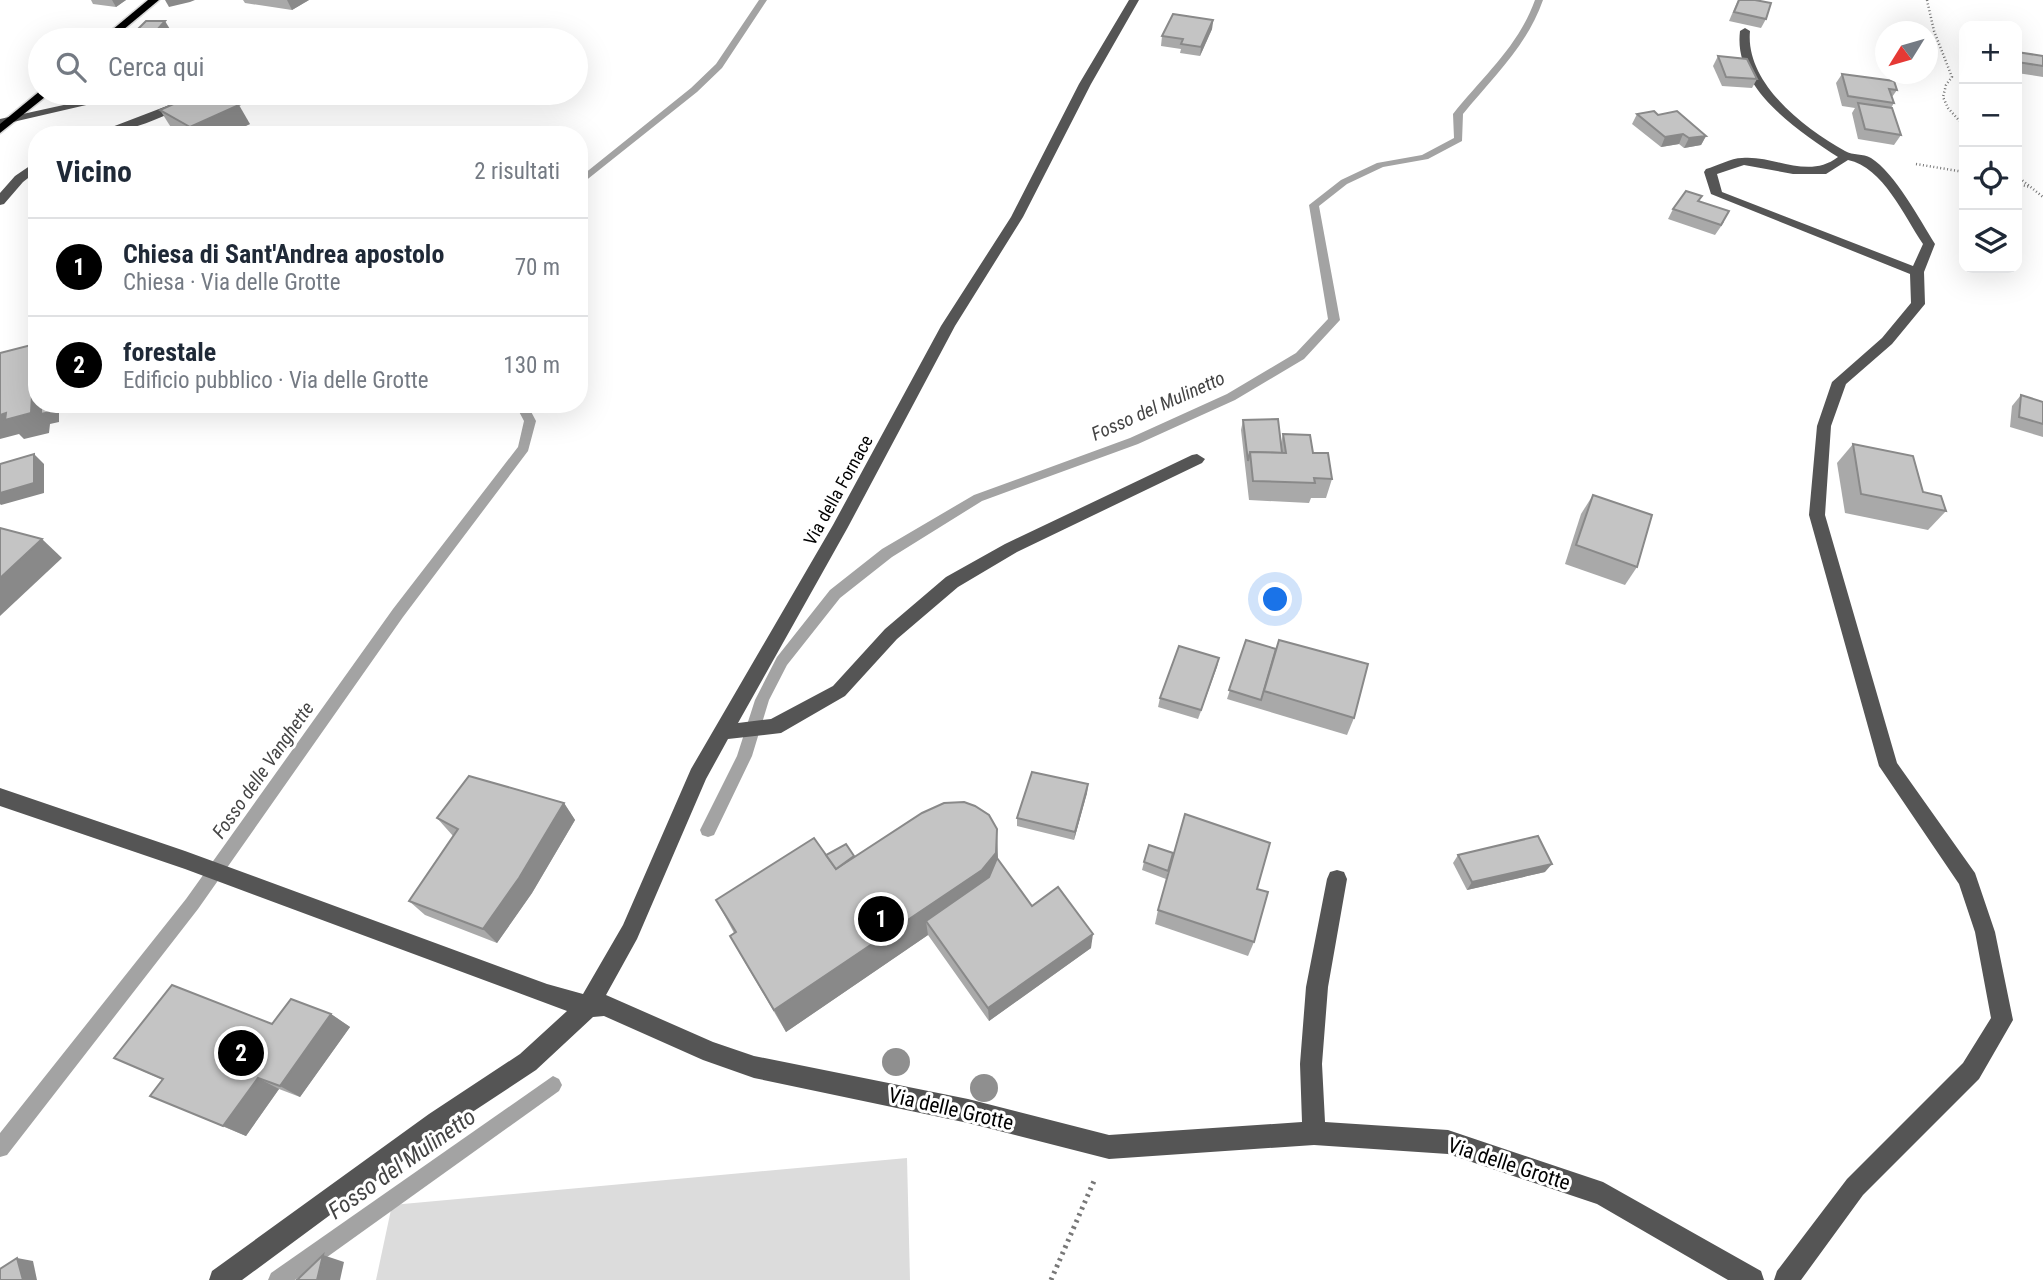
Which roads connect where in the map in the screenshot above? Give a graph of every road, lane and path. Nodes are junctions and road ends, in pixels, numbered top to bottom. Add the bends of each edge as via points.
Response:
1 (154, 0) edge
2 (1134, 0) edge
3 (1927, 0) edge
4 (120, 28) edge
5 (1745, 31) dead end
6 (30, 105) edge
7 (79, 105) edge
8 (177, 105) edge
9 (13, 120) junction
10 (1959, 121) edge
11 (0, 122) edge
12 (122, 126) edge
13 (0, 130) edge
14 (1843, 156) junction
15 (28, 172) edge
16 (2022, 180) edge
17 (2022, 185) edge
18 (2031, 187) junction
19 (2043, 197) edge
20 (0, 201) edge
21 (1917, 272) junction
22 (1197, 459) dead end
23 (727, 731) junction
24 (0, 797) edge
25 (1337, 879) dead end
26 (587, 1006) junction
27 (1314, 1133) junction
28 (1108, 1147) junction
29 (221, 1280) edge
30 (1051, 1280) edge
31 (1752, 1280) edge
32 (1786, 1280) edge

1 - 4 main road
2 - 23 street, Via della Fornace via 1084,84 1017,217 948,326
3 - 10 path via 1952,77 1941,99
5 - 14 street via 1744,49 1759,83 1795,122
6 - 9 main road
7 - 9 street
8 - 12 street
9 - 11 street
9 - 13 main road
14 - 21 street via 1867,160 1892,187 1929,244
14 - 21 street via 1826,170 1793,170 1743,161 1710,172 1717,194 1863,247
15 - 20 street
16 - 18 path
17 - 18 path
18 - 19 path
21 - 32 street via 1918,304 1887,341 1839,382 1824,426 1817,515 1888,766 1968,880 1985,932 2002,1020 1971,1071 1855,1187
22 - 23 street via 1022,542 952,582 891,634 839,691 774,727
23 - 26 street, Via della Fornace via 698,775 630,932
24 - 26 street, Via delle Grotte
25 - 27 street via 1318,987 1311,1064
26 - 28 street, Via delle Grotte via 605,1005 754,1067 968,1111
26 - 29 street via 528,1062 437,1122
27 - 28 street, Via delle Grotte
27 - 31 street, Via delle Grotte via 1448,1142 1603,1194
28 - 30 path

